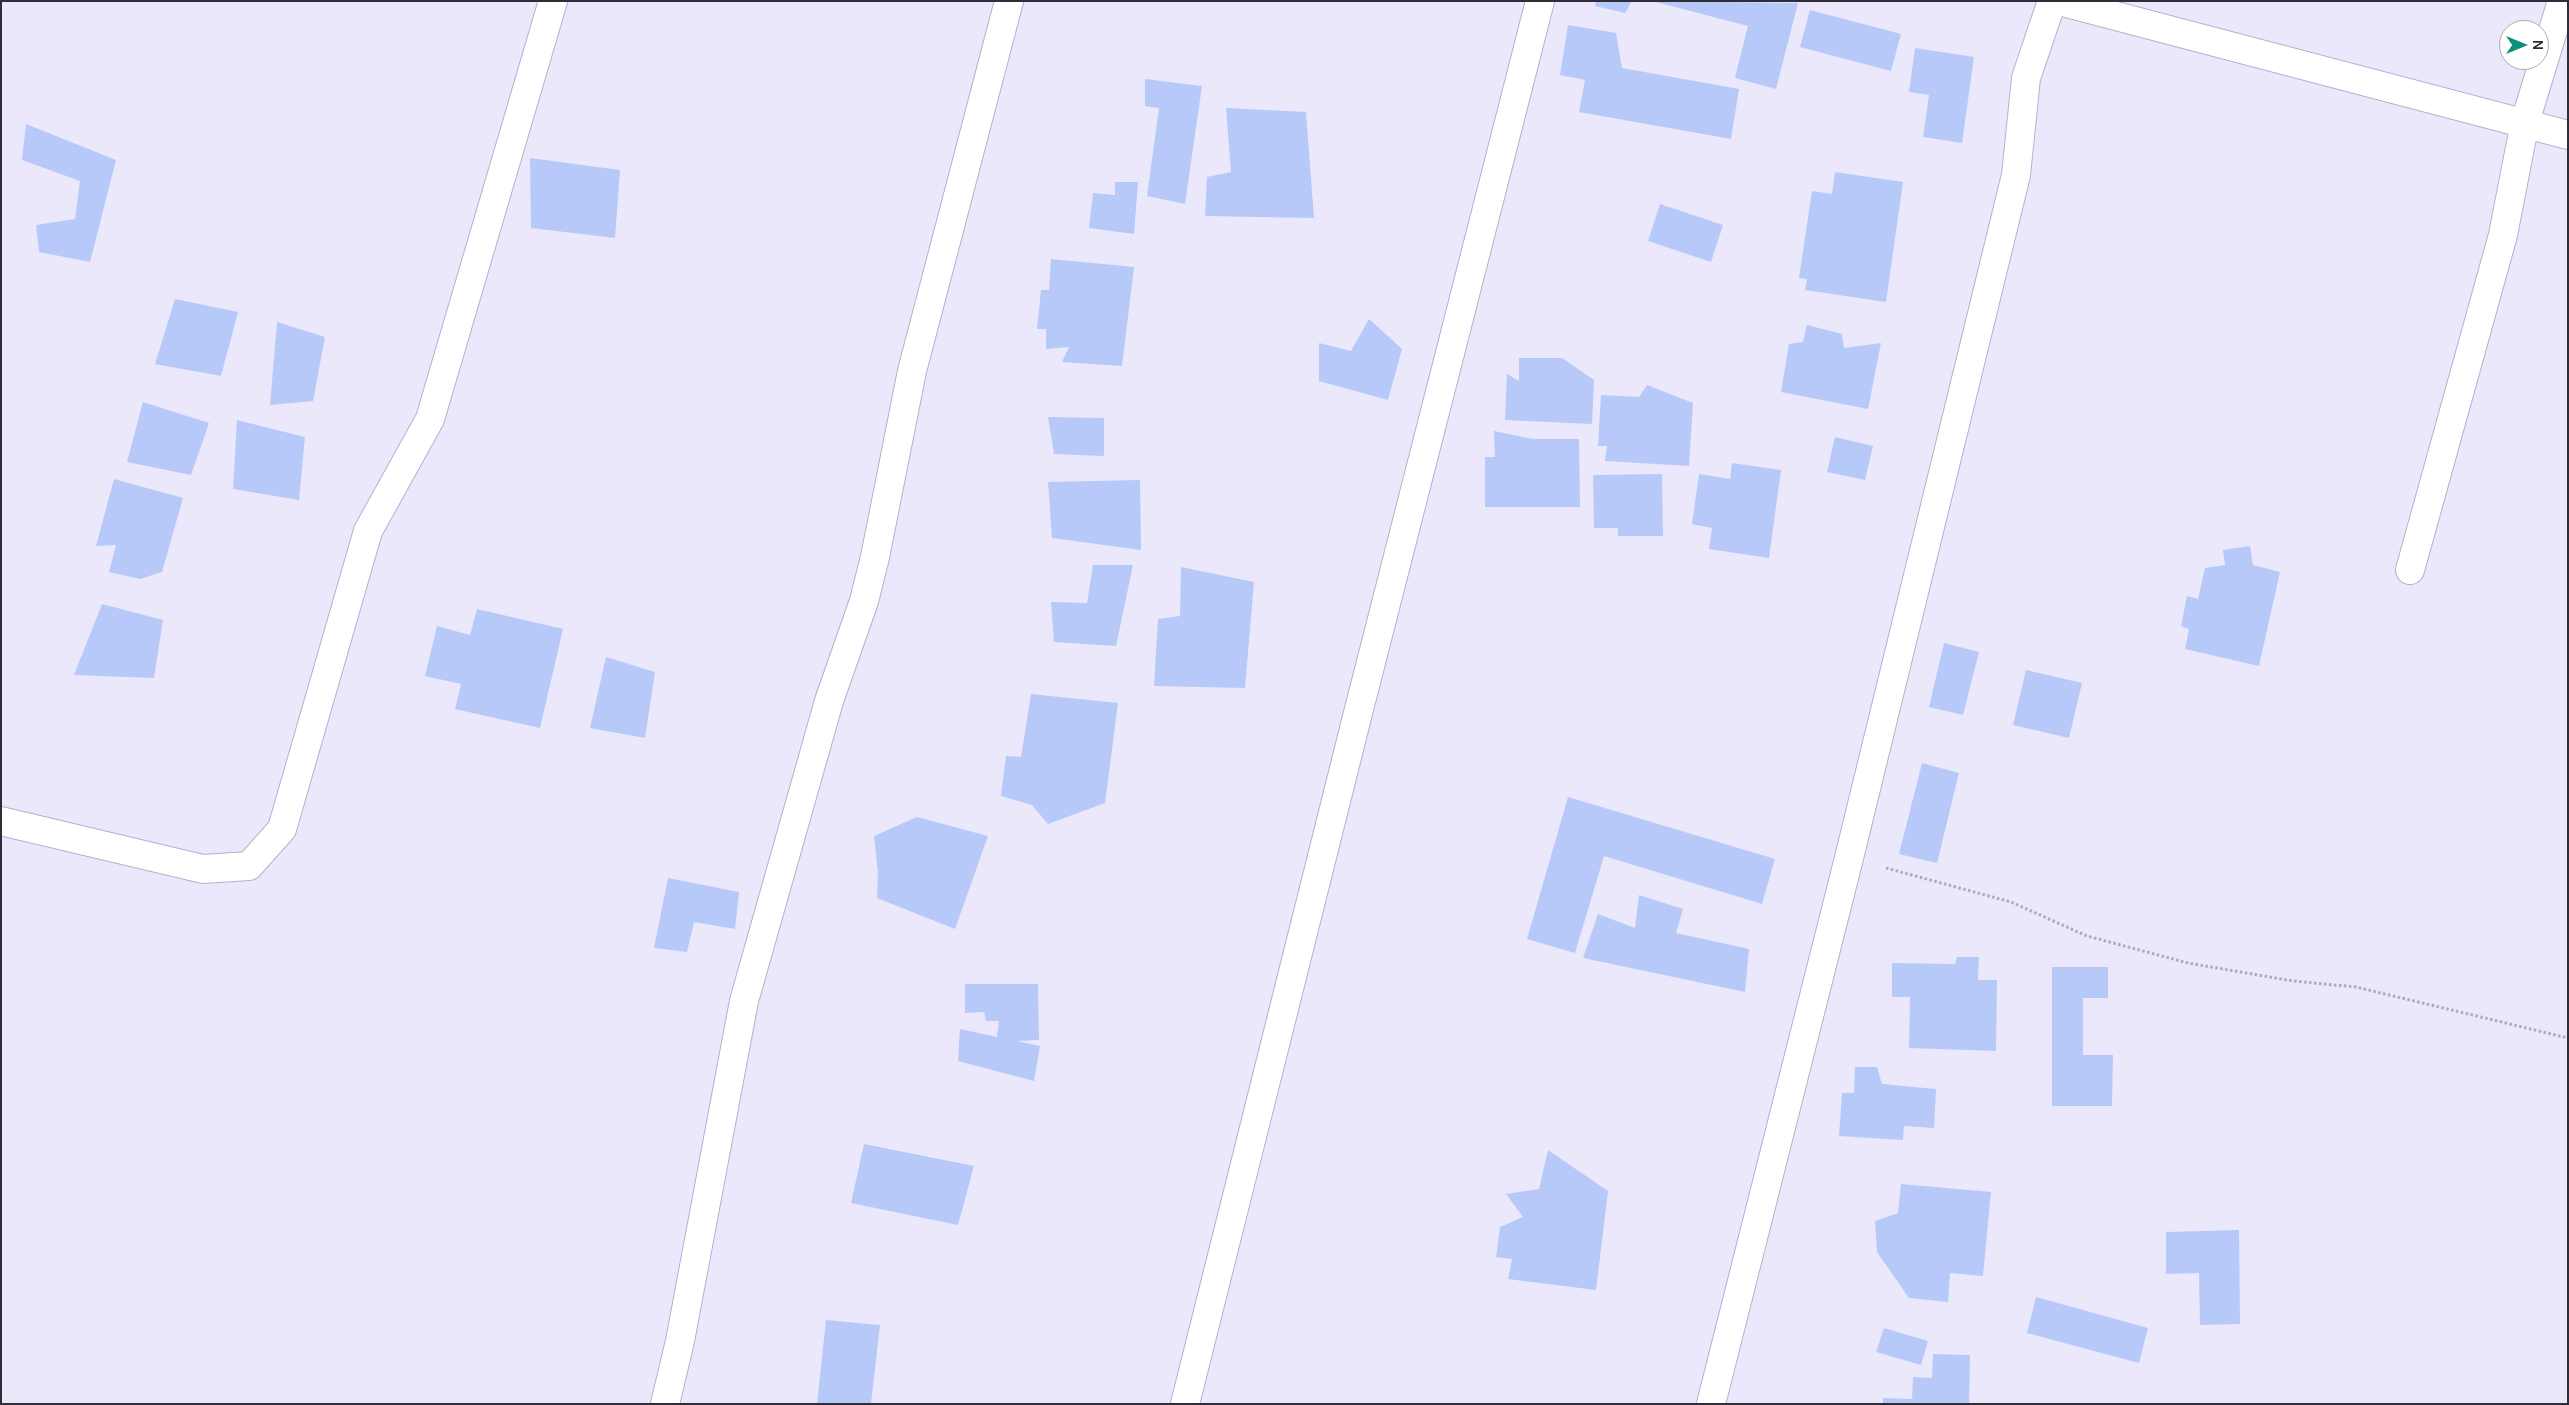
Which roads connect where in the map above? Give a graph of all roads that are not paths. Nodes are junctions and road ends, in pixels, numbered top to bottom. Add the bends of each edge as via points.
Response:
1 (553, 1) edge
2 (1009, 1) edge
3 (1540, 1) edge
4 (2052, 1) edge
5 (2059, 1) edge
6 (2562, 1) edge
7 (2525, 122) junction
8 (2568, 135) edge
9 (2410, 570) dead end
10 (1, 821) edge
11 (664, 1404) edge
12 (1185, 1404) edge
13 (1711, 1404) edge

1 - 10 street via 430,418 368,531 282,829 249,866 203,869
2 - 11 street via 912,371 866,592 829,701 744,1000 680,1341
3 - 12 street
4 - 13 street via 2026,78 2016,175
5 - 7 street
6 - 7 street
7 - 8 street
7 - 9 street via 2503,235

